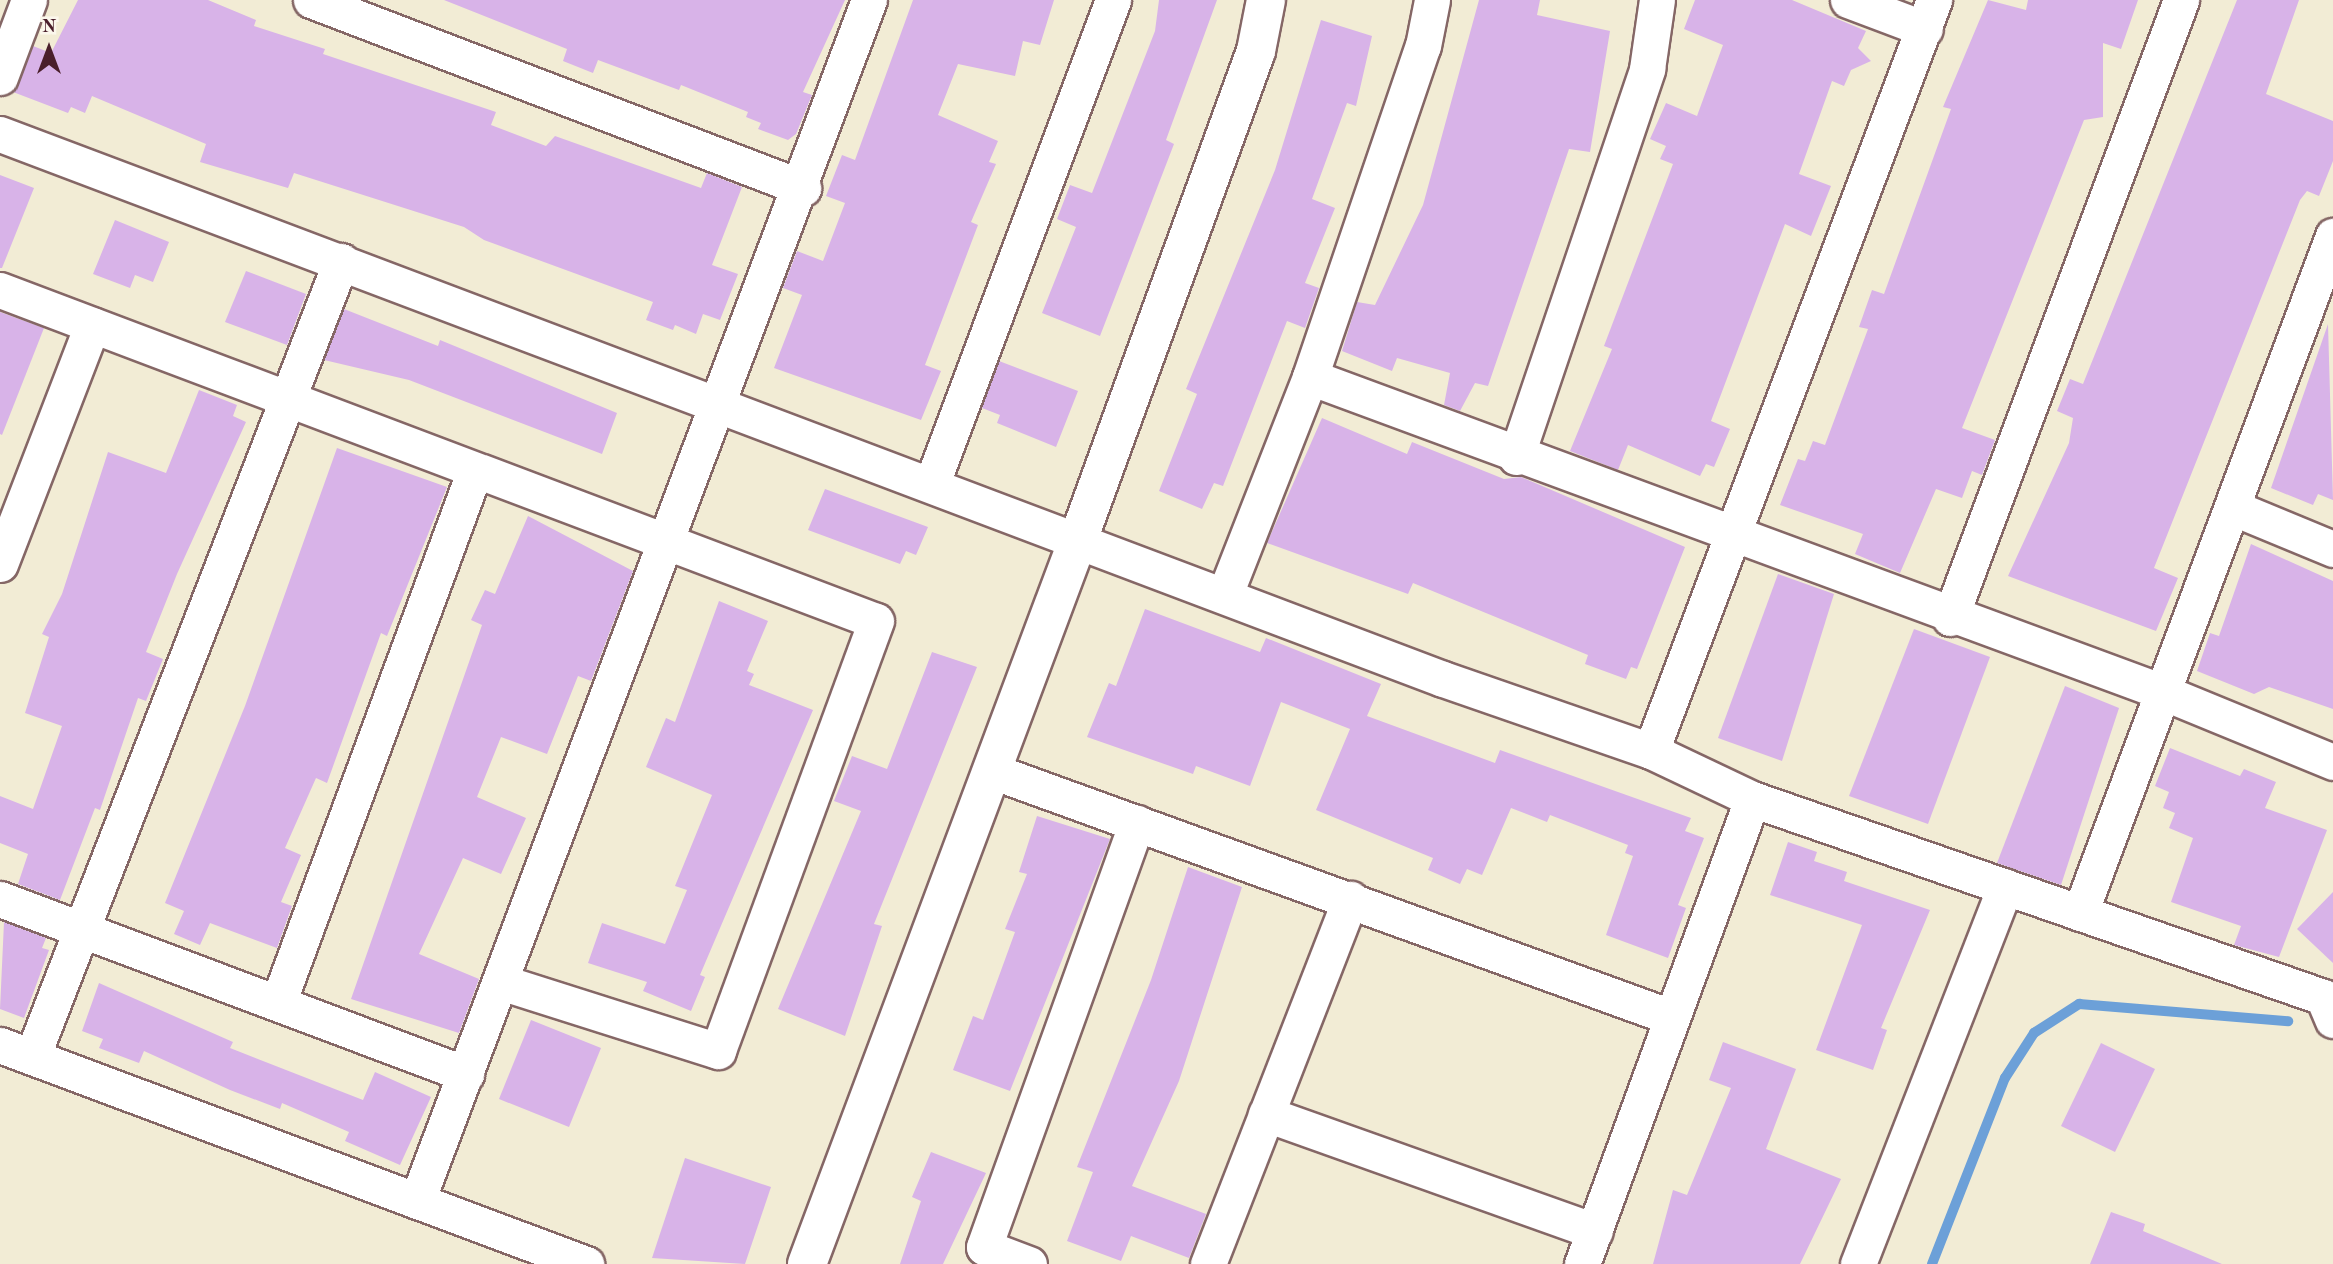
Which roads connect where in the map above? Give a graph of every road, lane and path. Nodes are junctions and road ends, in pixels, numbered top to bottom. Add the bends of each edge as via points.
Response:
1 (29, 0) edge
2 (311, 0) edge
3 (869, 0) edge
4 (1112, 0) edge
5 (1266, 0) edge
6 (1432, 0) edge
7 (1657, 0) edge
8 (1848, 0) edge
9 (2182, 0) edge
10 (1930, 14) edge
11 (0, 77) edge
12 (0, 134) edge
13 (803, 188) junction
14 (2333, 236) edge
15 (341, 261) junction
16 (0, 290) edge
17 (2319, 319) edge
18 (92, 325) junction
19 (1310, 377) junction
20 (288, 399) junction
21 (720, 405) junction
22 (1516, 457) junction
23 (475, 470) junction
24 (932, 482) junction
25 (2234, 508) junction
26 (1728, 535) junction
27 (1078, 540) junction
28 (668, 542) junction
29 (2333, 549) edge
30 (0, 564) edge
31 (1225, 594) junction
32 (1950, 618) junction
33 (2160, 691) junction
34 (1651, 751) junction
35 (2333, 762) edge
36 (992, 771) junction
37 (1752, 799) junction
38 (1137, 823) junction
39 (2005, 887) junction
40 (1350, 899) junction
41 (0, 900) edge
42 (2080, 913) junction
43 (83, 930) junction
44 (501, 982) junction
45 (2329, 1000) edge
46 (278, 1003) junction
47 (1668, 1016) junction
48 (0, 1045) edge
49 (32, 1057) junction
50 (466, 1074) junction
51 (1266, 1114) junction
52 (417, 1200) junction
53 (1595, 1231) junction
54 (586, 1264) edge
55 (807, 1264) edge
56 (1029, 1264) edge
57 (1208, 1264) edge
58 (1582, 1264) edge
59 (1858, 1264) edge

1 - 11 street
2 - 13 street
3 - 13 street
4 - 24 street
5 - 27 street via 1255,51
6 - 19 street via 1423,46
7 - 22 street via 1647,69
8 - 10 street
9 - 32 street
10 - 26 street
12 - 15 street
13 - 21 street
14 - 17 street
15 - 20 street
15 - 21 street
16 - 18 street
17 - 25 street
18 - 20 street
18 - 30 street
19 - 22 street
19 - 31 street
20 - 23 street
20 - 43 street
21 - 24 street
21 - 28 street
22 - 26 street
23 - 28 street
23 - 46 street
24 - 27 street
25 - 29 street
25 - 33 street
26 - 32 street
26 - 34 street
27 - 31 street
27 - 36 street
28 - 44 street
28 - 44 street via 876,621 718,1051
31 - 34 street
32 - 33 street
33 - 35 street
33 - 42 street
34 - 37 street
36 - 38 street
36 - 55 street
37 - 39 street
37 - 47 street
38 - 40 street
38 - 56 street via 984,1247
39 - 42 street
39 - 59 street
40 - 47 street
40 - 51 street
41 - 43 street
42 - 45 street
43 - 46 street
43 - 49 street
44 - 50 street
46 - 50 street
47 - 53 street
48 - 49 street
49 - 52 street
50 - 52 street
51 - 53 street
51 - 57 street
52 - 54 street
53 - 58 street

